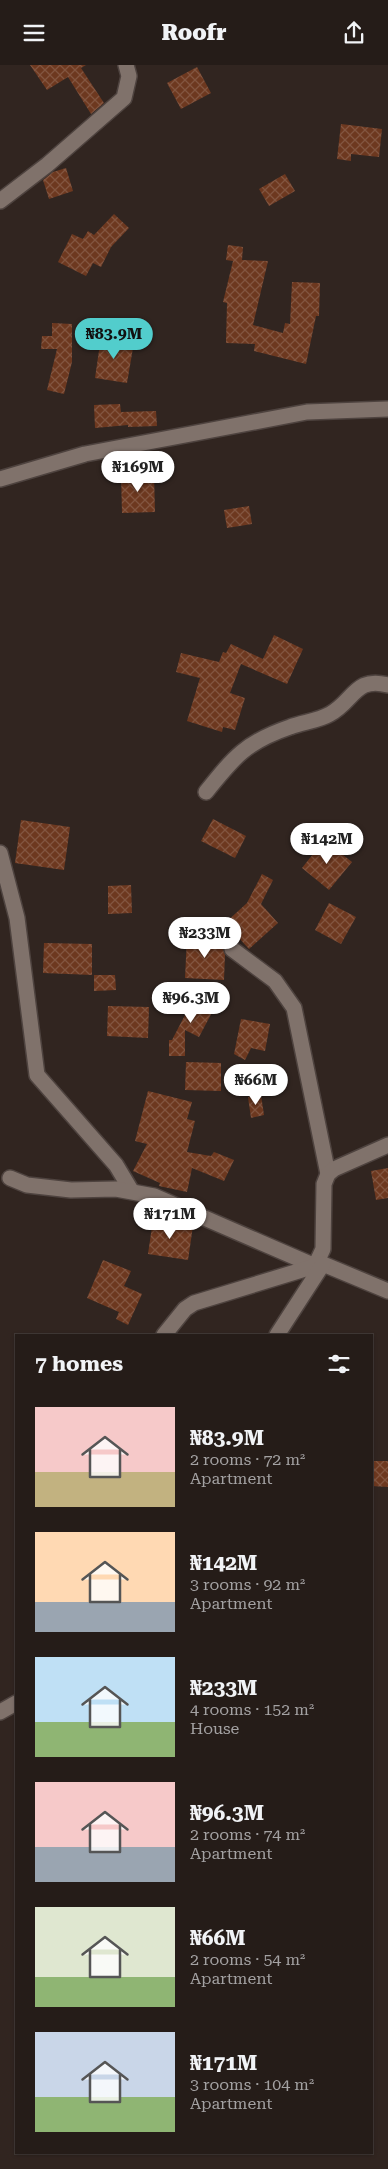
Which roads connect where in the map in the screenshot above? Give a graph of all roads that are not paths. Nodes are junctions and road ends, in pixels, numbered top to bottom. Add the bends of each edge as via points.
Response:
1 (126, 65) edge
2 (0, 201) edge
3 (388, 409) edge
4 (0, 479) edge
5 (388, 685) edge
6 (206, 792) dead end
7 (0, 853) edge
8 (232, 949) dead end
9 (388, 1145) edge
10 (328, 1174) junction
11 (10, 1179) dead end
12 (131, 1190) junction
13 (319, 1265) junction
14 (388, 1291) edge
15 (165, 1334) edge
16 (278, 1334) edge
17 (15, 1704) edge
18 (0, 1712) edge

1 - 2 street via 129,76 124,98
3 - 4 street via 307,412 85,454
5 - 6 street via 375,682 363,685 333,713 259,739 233,758
7 - 12 street via 17,919 37,1075 116,1165
8 - 10 street via 275,981 294,1008
9 - 10 street
10 - 13 street via 324,1184
11 - 12 street via 27,1185 71,1190
12 - 13 street via 154,1196
13 - 14 street
13 - 15 street via 194,1303
13 - 16 street
17 - 18 street

